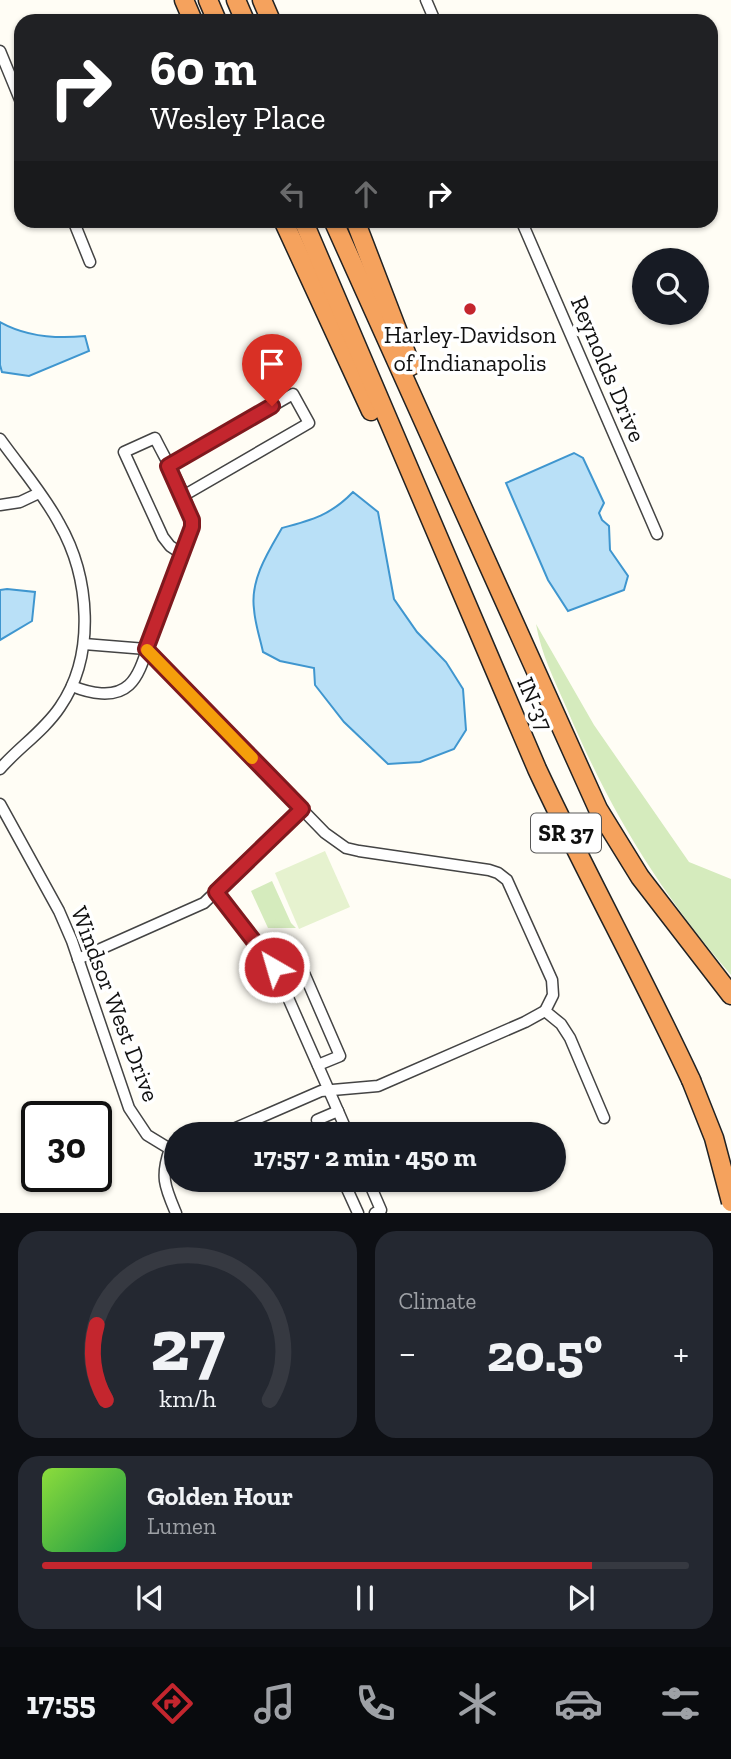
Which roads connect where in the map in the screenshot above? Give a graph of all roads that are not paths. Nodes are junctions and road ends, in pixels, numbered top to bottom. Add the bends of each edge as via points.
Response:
1 (0, 51) edge
2 (14, 85) edge
3 (76, 228) edge
4 (287, 228) edge
5 (306, 228) edge
6 (337, 228) edge
7 (358, 228) edge
8 (524, 228) edge
9 (90, 262) dead end
10 (0, 439) edge
11 (168, 466) junction
12 (455, 492) junction
13 (39, 493) junction
14 (183, 496) junction
15 (0, 505) edge
16 (656, 534) dead end
17 (182, 554) junction
18 (447, 559) junction
19 (84, 644) junction
20 (146, 649) junction
21 (72, 686) junction
22 (0, 769) edge
23 (0, 804) edge
24 (302, 809) junction
25 (216, 892) junction
26 (78, 959) junction
27 (274, 967) junction
28 (731, 995) edge
29 (545, 1011) junction
30 (318, 1065) junction
31 (328, 1089) junction
32 (338, 1111) junction
33 (604, 1118) dead end
34 (250, 1122) edge
35 (318, 1122) edge
36 (343, 1122) edge
37 (164, 1146) edge
38 (731, 1184) edge
39 (167, 1192) edge
40 (348, 1192) edge
41 (374, 1192) edge
42 (731, 1202) edge
43 (176, 1213) edge
44 (358, 1213) edge
45 (375, 1213) edge
46 (726, 1213) edge

1 - 2 street
3 - 9 street
4 - 18 highway via 402,480
5 - 18 highway, IN-37 / SR 37
6 - 12 highway, IN-37 / SR 37
7 - 12 highway
8 - 16 street, Reynolds Drive
10 - 13 street
11 - 14 street
11 - 14 street via 293,394 309,423
11 - 17 street via 155,438 124,452 163,537
12 - 28 highway, IN-37 / SR 37 via 598,809 640,877
13 - 15 street
13 - 19 street via 59,521 74,559
14 - 17 street via 192,527
17 - 20 street
18 - 42 highway, IN-37 / SR 37, bridge via 552,803 691,1080
19 - 20 street
19 - 21 street
20 - 21 street via 136,676 122,690 99,693
20 - 24 street
21 - 22 street via 59,709
23 - 26 street, Windsor West Drive via 59,911
24 - 25 street
24 - 29 street via 346,848 489,870 507,880 552,980 553,995
25 - 26 street via 196,908
25 - 27 street
26 - 37 street, Windsor West Drive via 130,1108 147,1135
27 - 30 street
27 - 30 street via 297,957 340,1056
29 - 31 street via 378,1086
29 - 33 street via 570,1038
30 - 31 street
31 - 32 street
31 - 34 street
32 - 35 street
32 - 36 street
38 - 46 highway
39 - 43 street, Windsor West Drive
40 - 44 street
41 - 45 street via 382,1210

